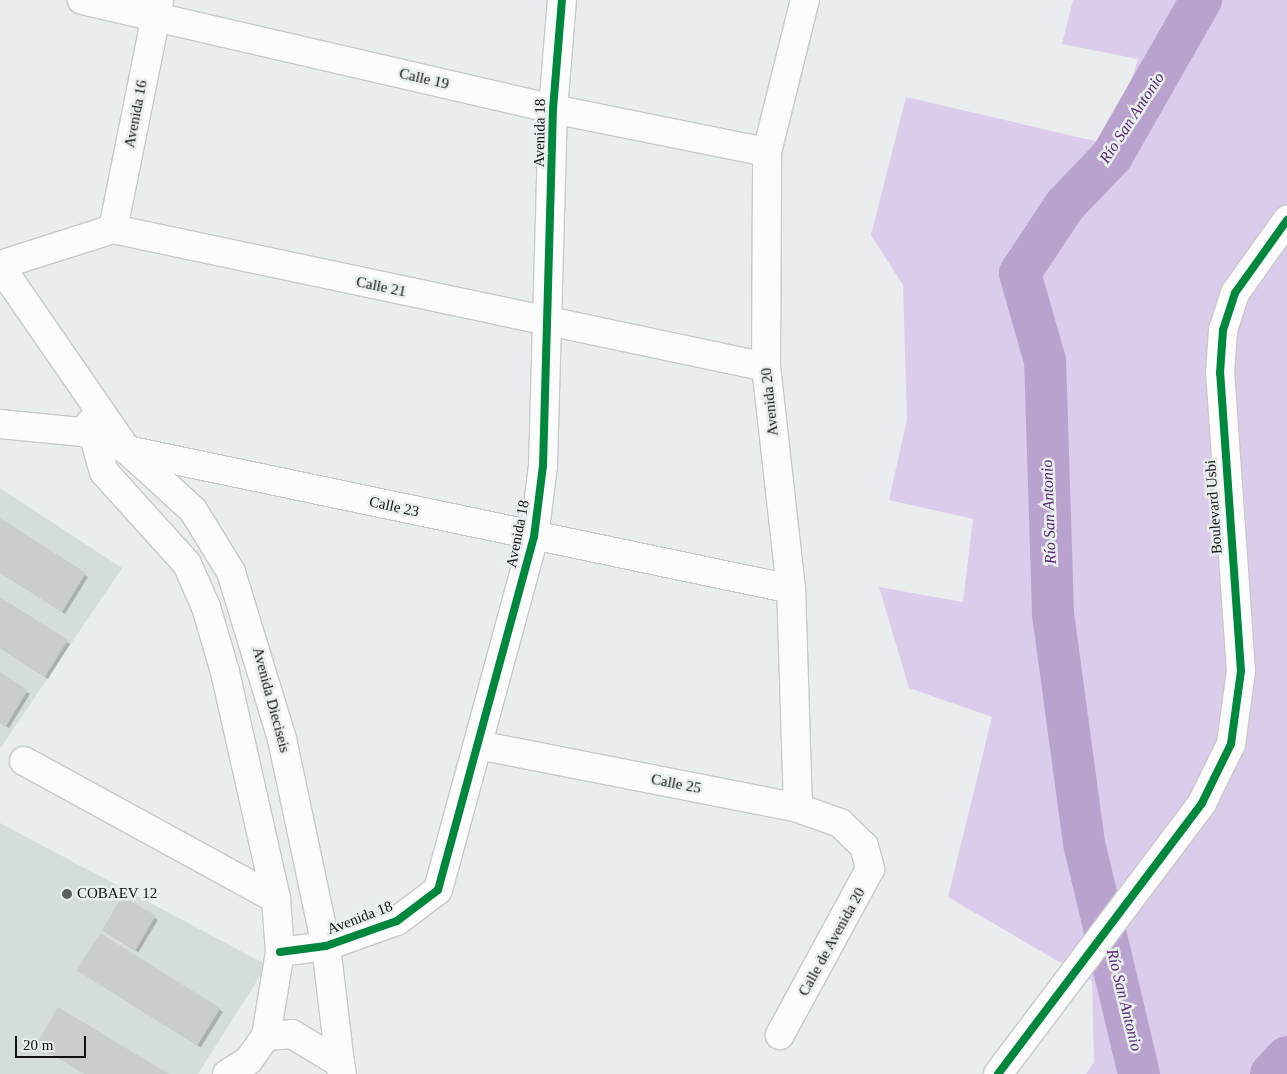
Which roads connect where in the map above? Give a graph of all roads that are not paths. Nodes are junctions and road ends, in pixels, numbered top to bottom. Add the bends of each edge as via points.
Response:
1 (82, 0) edge
2 (562, 0) edge
3 (805, 0) edge
4 (157, 9) edge
5 (553, 109) junction
6 (766, 152) junction
7 (1287, 220) edge
8 (113, 228) junction
9 (0, 266) edge
10 (551, 325) junction
11 (766, 367) junction
12 (87, 387) junction
13 (0, 424) edge
14 (91, 433) junction
15 (127, 450) junction
16 (534, 537) junction
17 (791, 589) junction
18 (478, 745) junction
19 (24, 761) dead end
20 (798, 808) junction
21 (864, 846) joint
22 (276, 899) junction
23 (326, 946) junction
24 (280, 952) junction
25 (780, 1035) dead end
26 (266, 1036) junction
27 (241, 1069) edge
28 (341, 1069) edge
29 (998, 1074) edge

1 - 4 street, Calle 19
2 - 5 street, Avenida 18
3 - 6 street, Avenida 20
4 - 5 street, Calle 19
4 - 8 street, Avenida 16
5 - 6 street, Calle 19
5 - 10 street, Avenida 18
6 - 11 street, Avenida 20
7 - 29 street, Boulevard Usbi via 1235,293 1223,330 1220,373 1242,671 1231,744 1202,803 1083,966
8 - 9 street
8 - 10 street, Calle 21
9 - 12 street, Avenida Dieciseis
10 - 11 street, Calle 21
10 - 16 street, Avenida 18 via 543,466
11 - 17 street, Avenida 20
12 - 14 street
12 - 15 street, Avenida Dieciseis
13 - 14 street, Calle 23
14 - 15 street, Calle 23
14 - 22 street via 104,472 187,564 206,607 225,672
15 - 16 street, Calle 23
15 - 23 street, Avenida Dieciseis via 193,510 231,572 282,739
16 - 17 street, Calle 23
16 - 18 street, Avenida 18
17 - 20 street, Avenida 20
18 - 20 street, Calle 25
18 - 23 street, Avenida 18 via 438,890 397,921
19 - 22 street
20 - 21 street, Calle 25 via 840,823
21 - 25 street, Calle de Avenida 20 via 870,869 861,891
22 - 24 street
23 - 24 street, Avenida 18
23 - 28 street, Avenida Dieciseis
24 - 26 street
26 - 27 street
26 - 28 street via 292,1034

